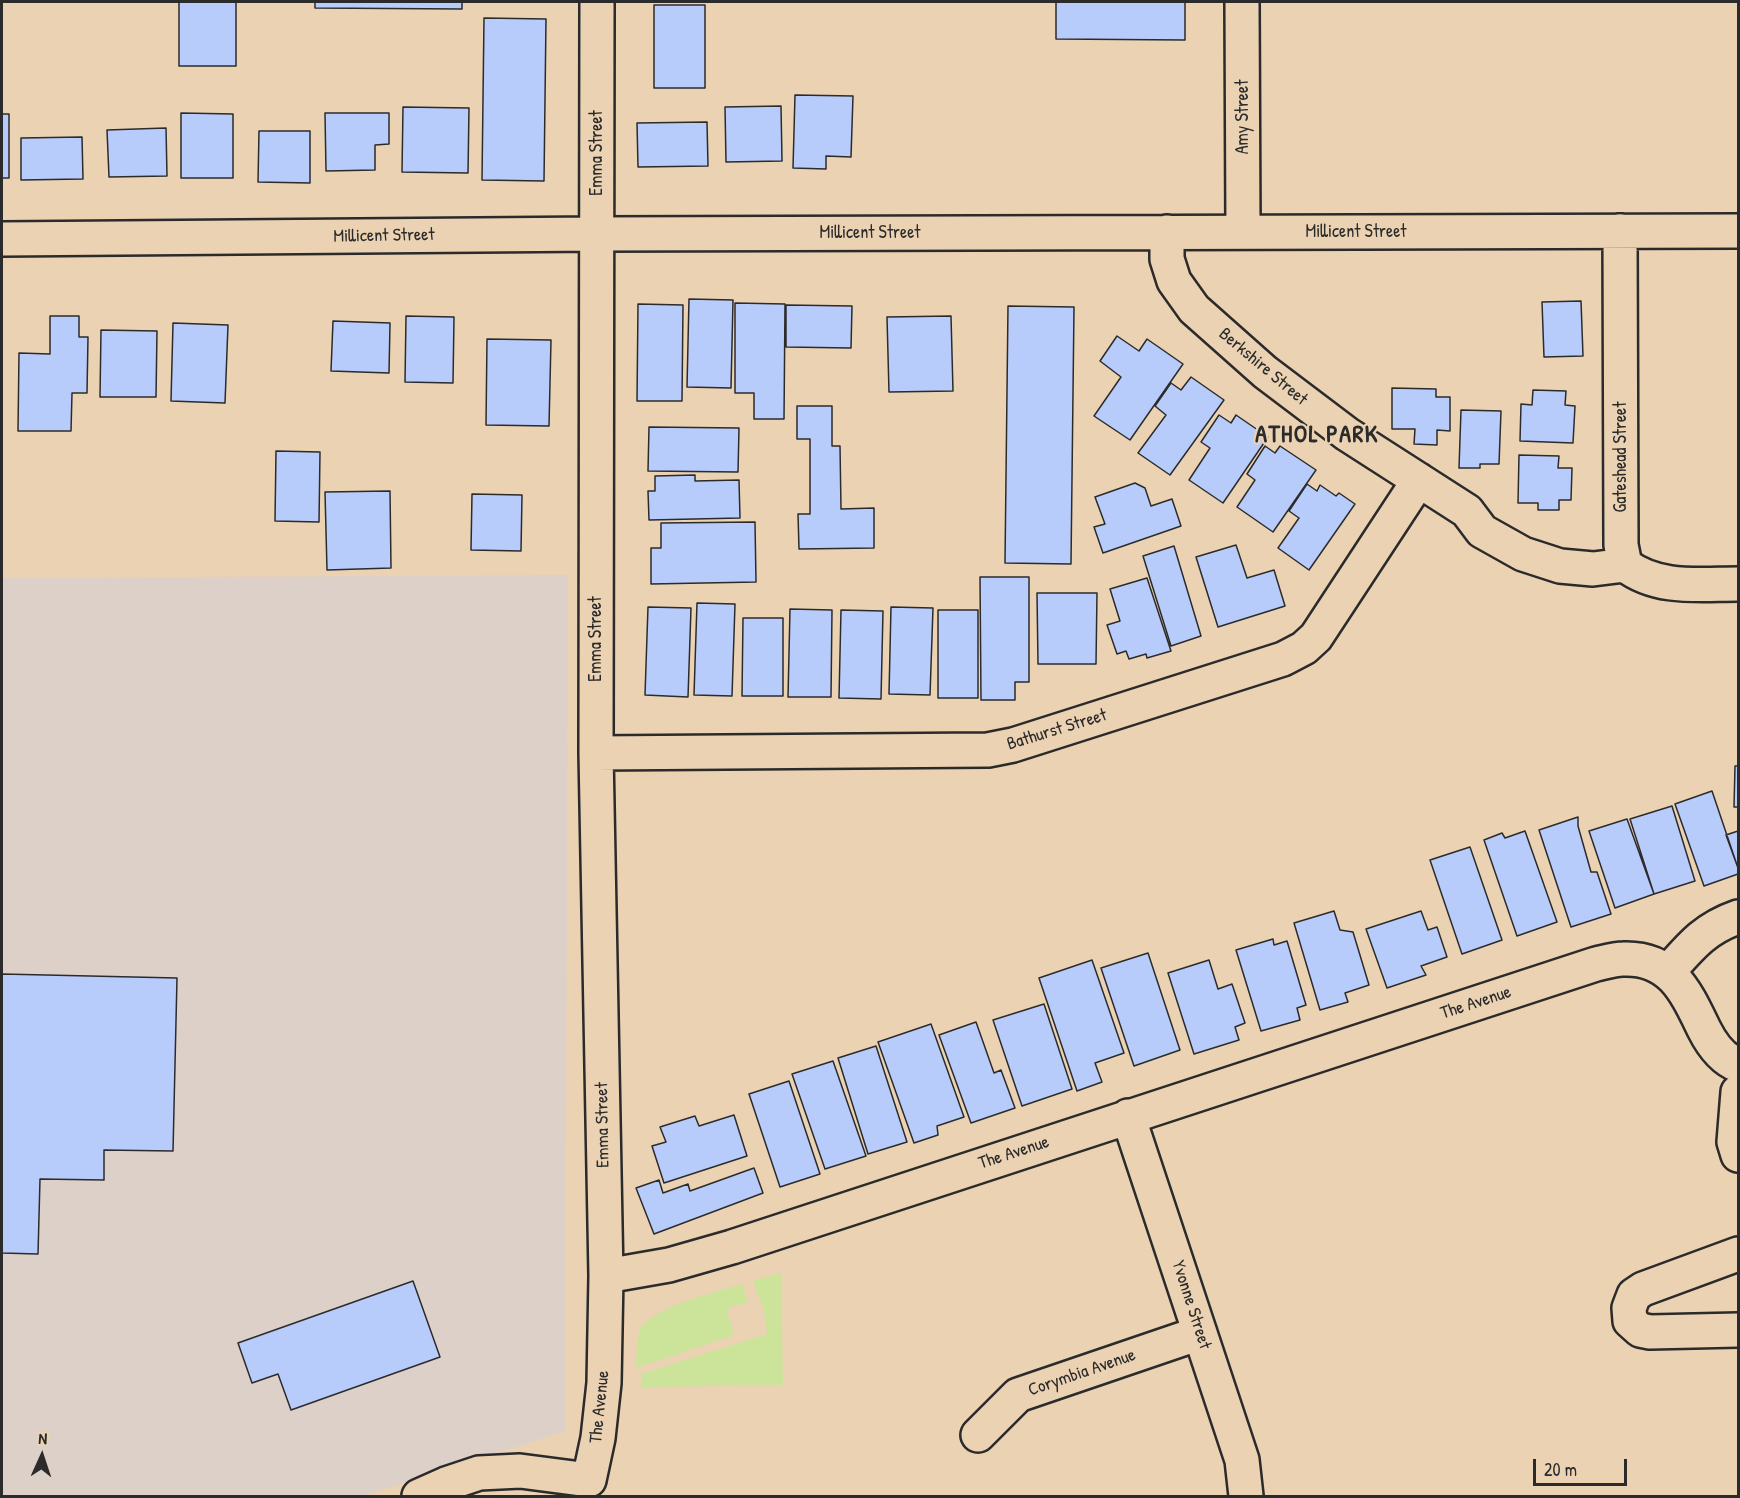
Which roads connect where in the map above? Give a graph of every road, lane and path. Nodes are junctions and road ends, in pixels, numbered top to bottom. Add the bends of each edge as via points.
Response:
1 (597, 2) edge
2 (1242, 2) edge
3 (1620, 231) junction
4 (1738, 231) edge
5 (1167, 232) junction
6 (1243, 232) junction
7 (597, 234) junction
8 (2, 239) edge
9 (1419, 480) junction
10 (1625, 565) junction
11 (1738, 584) edge
12 (596, 753) junction
13 (1738, 918) edge
14 (1668, 972) junction
15 (1738, 1065) edge
16 (1738, 1092) edge
17 (1128, 1116) junction
18 (1738, 1155) edge
19 (1738, 1254) edge
20 (606, 1276) junction
21 (1738, 1330) edge
22 (1200, 1334) junction
23 (978, 1436) dead end
24 (587, 1488) edge
25 (419, 1497) edge
26 (1246, 1497) edge

1 - 7 street, Emma Street
2 - 6 street, Amy Street
3 - 4 street, Millicent Street
3 - 6 street, Millicent Street
3 - 10 street, Gateshead Street via 1621,545
5 - 6 street, Millicent Street
5 - 7 street, Millicent Street
5 - 9 street, Berkshire Street via 1167,259 1174,282 1194,309 1265,372 1347,434
7 - 8 street, Millicent Street
7 - 12 street, Emma Street
9 - 10 street, Berkshire Street via 1467,511 1482,531 1523,554 1560,566 1593,569
9 - 12 street, Bathurst Street via 1316,637 1283,659 988,750
10 - 11 street via 1648,579 1668,584
12 - 20 street, Emma Street
13 - 14 street via 1693,943
14 - 15 street, The Avenue via 1680,984 1710,1041
14 - 17 street, The Avenue via 1641,960 1596,964
16 - 18 street via 1734,1142
17 - 20 street, The Avenue via 732,1246 669,1265
17 - 22 street, Yvonne Street
19 - 21 street via 1643,1289 1634,1295 1629,1308 1630,1321 1640,1330
20 - 24 street, The Avenue via 604,1383
22 - 23 street, Corymbia Avenue via 1018,1395
22 - 26 street, Yvonne Street via 1242,1460
24 - 25 street, The Avenue via 520,1471 479,1473

